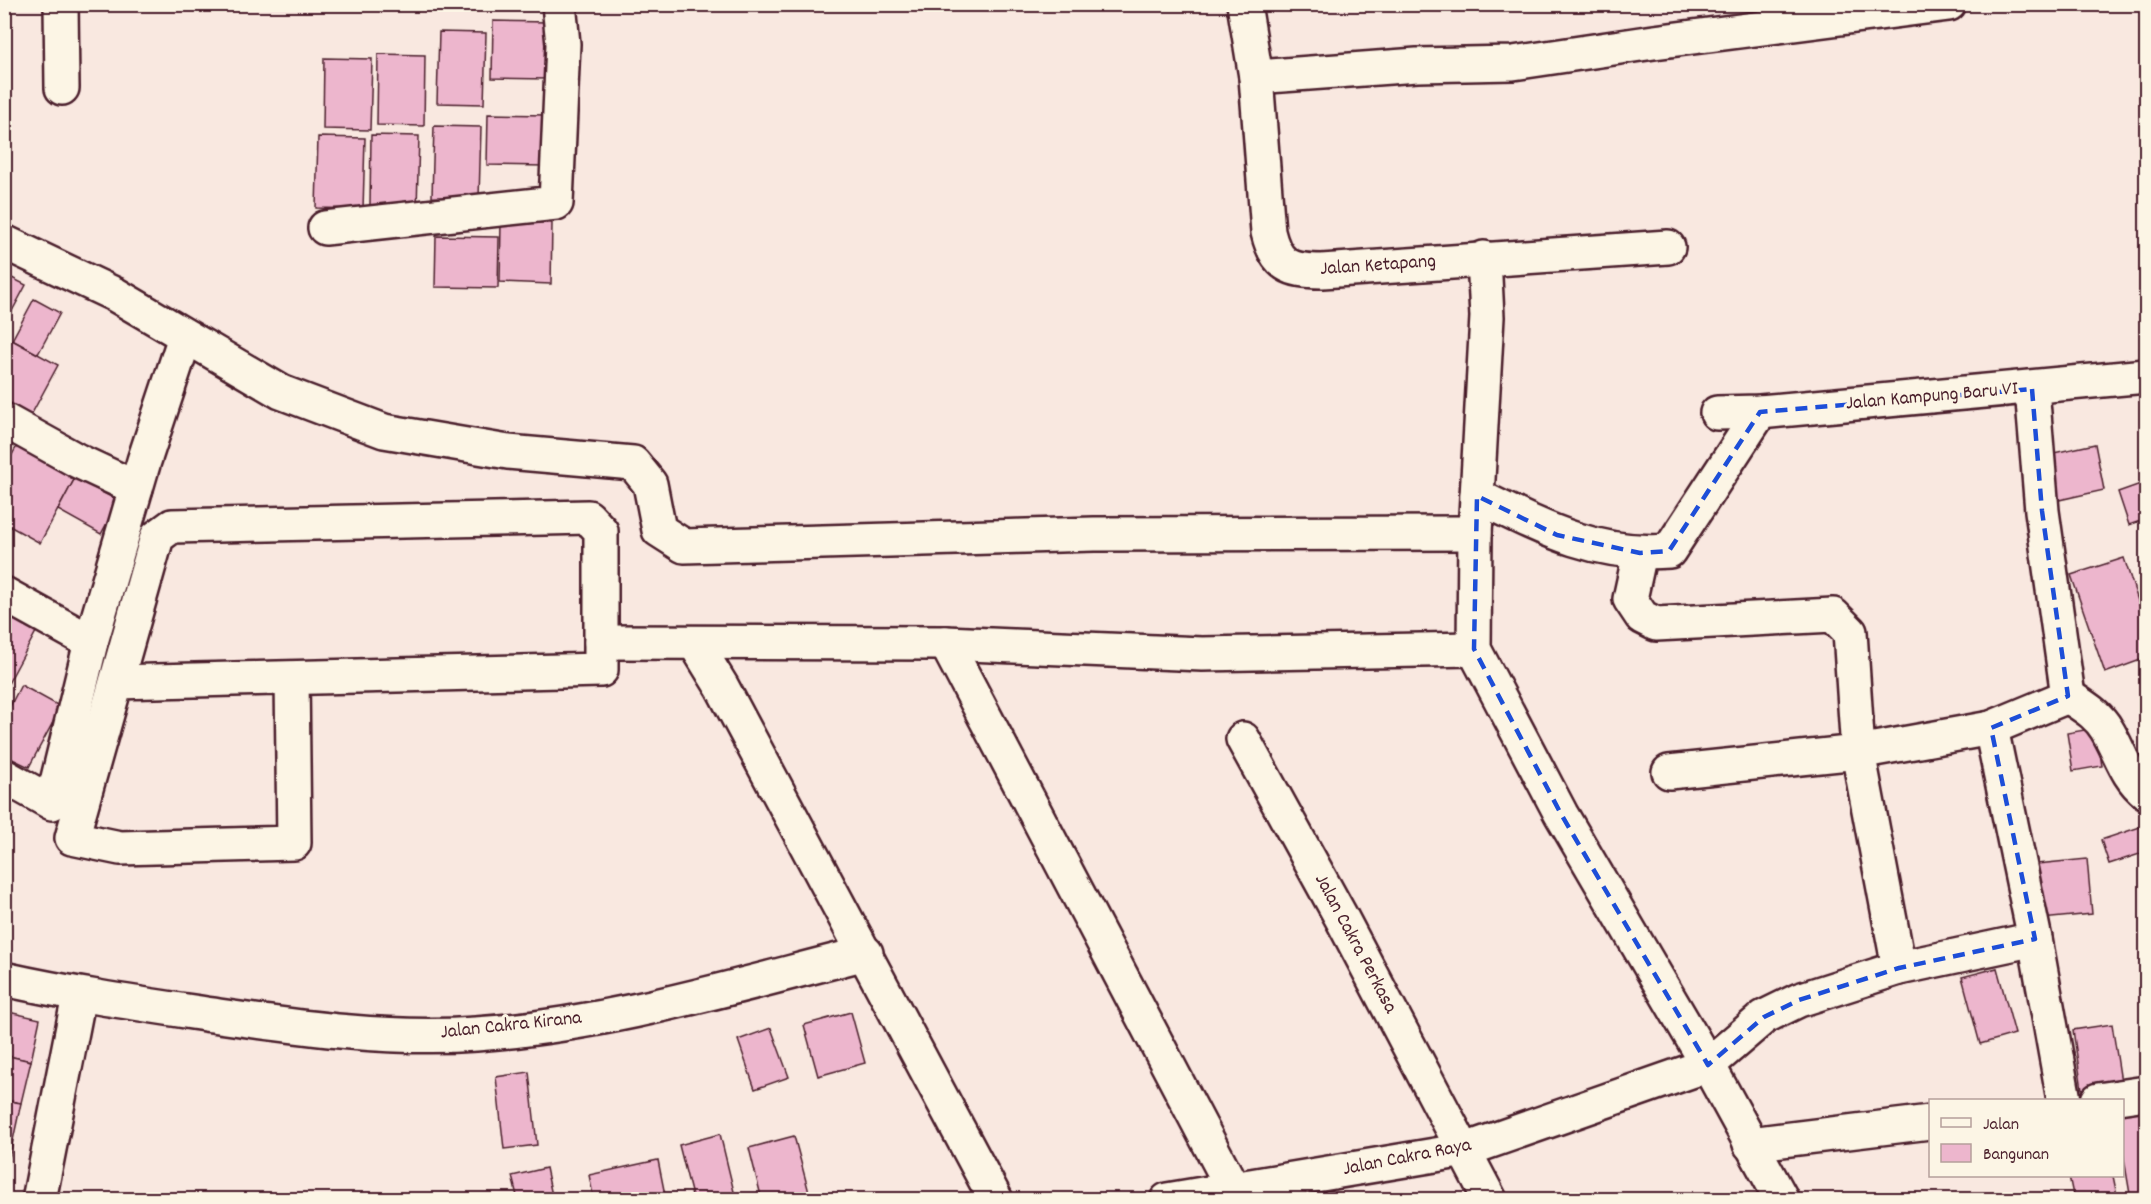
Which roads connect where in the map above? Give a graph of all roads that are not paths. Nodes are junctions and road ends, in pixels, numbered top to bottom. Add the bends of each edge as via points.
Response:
1 (61, 4) edge
2 (559, 4) edge
3 (1244, 4) edge
4 (1949, 4) edge
5 (1256, 77) junction
6 (62, 88) dead end
7 (325, 228) dead end
8 (4, 243) edge
9 (1668, 247) dead end
10 (1484, 258) junction
11 (185, 337) junction
12 (2146, 376) edge
13 (2032, 389) junction
14 (1760, 412) junction
15 (1717, 413) dead end
16 (4, 420) edge
17 (136, 488) junction
18 (1476, 496) junction
19 (1475, 533) junction
20 (1640, 553) junction
21 (4, 594) edge
22 (91, 642) junction
23 (601, 642) junction
24 (695, 643) junction
25 (946, 643) junction
26 (1474, 649) junction
27 (291, 678) junction
28 (116, 682) junction
29 (2068, 696) junction
30 (1991, 728) junction
31 (1243, 739) dead end
32 (1858, 752) junction
33 (1669, 772) dead end
34 (4, 777) edge
35 (2146, 792) edge
36 (2035, 939) junction
37 (866, 953) junction
38 (1899, 968) junction
39 (4, 979) edge
40 (79, 996) junction
41 (1708, 1065) junction
42 (2146, 1093) edge
43 (2064, 1099) edge
44 (2110, 1099) edge
45 (1929, 1122) edge
46 (1750, 1144) junction
47 (1465, 1150) junction
48 (1237, 1194) edge
49 (39, 1200) edge
50 (996, 1200) edge
51 (1167, 1200) edge
52 (1490, 1200) edge
53 (1782, 1200) edge

1 - 6 street
2 - 7 street via 563,44 555,203
3 - 5 street, Jalan Ketapang
4 - 5 street via 1513,63 1418,65
5 - 10 street, Jalan Ketapang via 1268,232 1279,261 1306,272 1322,272
8 - 11 street via 116,295
9 - 10 street, Jalan Ketapang
10 - 18 street via 1487,326
11 - 17 street
11 - 19 street via 281,392 384,431 508,452 633,463 650,484 659,530 684,546 1095,534
12 - 13 street, Jalan Kampung Baru VI
13 - 14 street, Jalan Kampung Baru VI
13 - 29 street via 2042,511
14 - 15 street, Jalan Kampung Baru VI
14 - 20 street via 1669,551
16 - 17 street
17 - 22 street
18 - 19 street
18 - 20 street via 1557,535
19 - 26 street
20 - 32 street via 1630,599 1642,617 1656,624 1833,615 1850,632
21 - 22 street
22 - 34 street via 52,803
23 - 24 street
23 - 27 street via 601,670
23 - 28 street via 601,531 588,517 172,526 157,537
24 - 25 street
24 - 37 street
25 - 26 street via 1202,654
25 - 48 street
26 - 41 street via 1561,814
27 - 28 street
27 - 28 street via 294,843 120,848 72,838
29 - 30 street
29 - 35 street via 2094,713 2106,728 2133,782
30 - 32 street
30 - 36 street
31 - 47 street, Jalan Cakra Perkasa
32 - 33 street
32 - 38 street
36 - 38 street
36 - 43 street
37 - 40 street, Jalan Cakra Kirana via 628,1012 476,1034 389,1034 291,1026
37 - 50 street
38 - 41 street via 1799,1000 1764,1017
39 - 40 street, Jalan Cakra Kirana
40 - 49 street
41 - 46 street
41 - 47 street, Jalan Cakra Raya
42 - 44 street
45 - 46 street
46 - 53 street
47 - 48 street, Jalan Cakra Raya
47 - 52 street, Jalan Cakra Perkasa
48 - 51 street, Jalan Cakra Raya

